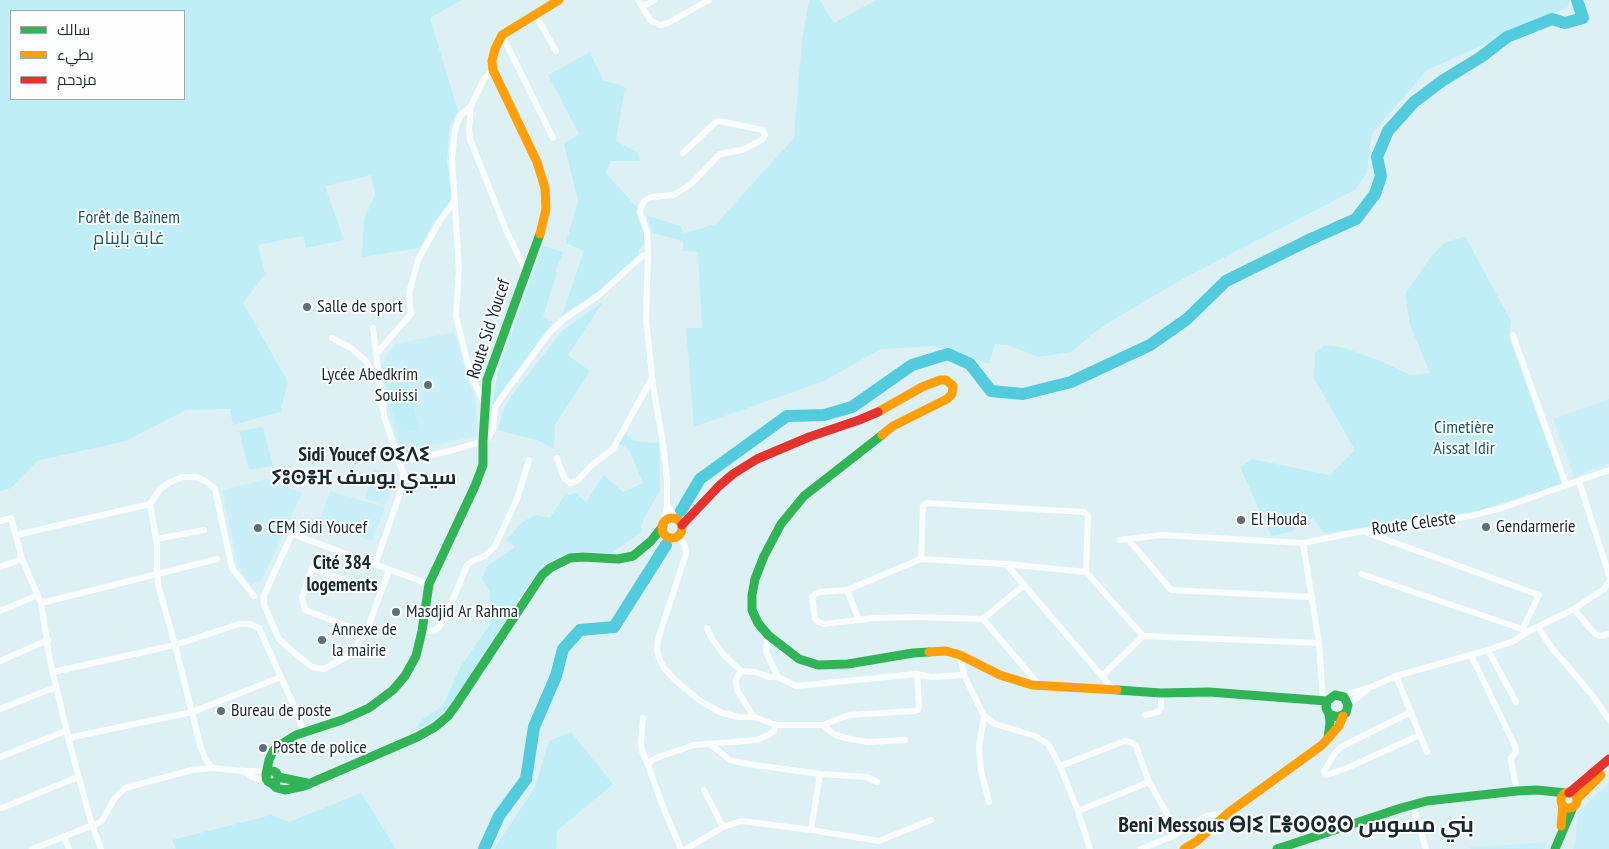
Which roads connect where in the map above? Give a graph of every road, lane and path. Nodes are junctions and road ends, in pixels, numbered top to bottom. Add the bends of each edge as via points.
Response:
1 (559, 0) edge
2 (638, 0) edge
3 (654, 0) edge
4 (710, 0) edge
5 (642, 7) junction
6 (535, 14) junction
7 (502, 35) junction
8 (556, 51) dead end
9 (493, 70) junction
10 (471, 106) junction
11 (553, 138) dead end
12 (683, 153) dead end
13 (455, 200) junction
14 (648, 255) junction
15 (526, 271) junction
16 (373, 328) dead end
17 (1513, 335) dead end
18 (332, 338) dead end
19 (376, 354) junction
20 (652, 378) junction
21 (380, 385) junction
22 (485, 404) junction
23 (483, 441) junction
24 (557, 458) dead end
25 (529, 460) dead end
26 (399, 462) junction
27 (1609, 470) edge
28 (1579, 481) junction
29 (1566, 485) junction
30 (150, 504) junction
31 (667, 505) junction
32 (0, 521) edge
33 (679, 522) junction
34 (663, 524) junction
35 (204, 530) dead end
36 (1363, 531) junction
37 (16, 535) junction
38 (679, 536) junction
39 (670, 538) junction
40 (156, 539) junction
41 (1128, 539) junction
42 (1120, 540) dead end
43 (1303, 543) junction
44 (642, 550) junction
45 (22, 559) junction
46 (217, 559) dead end
47 (921, 559) junction
48 (1006, 564) junction
49 (375, 565) junction
50 (0, 567) edge
51 (389, 570) junction
52 (1086, 572) junction
53 (157, 574) junction
54 (1361, 574) dead end
55 (1609, 575) edge
56 (347, 581) dead end
57 (1609, 581) edge
58 (430, 584) junction
59 (1023, 586) junction
60 (847, 590) junction
61 (38, 595) junction
62 (254, 596) dead end
63 (1312, 597) junction
64 (41, 602) junction
65 (1574, 609) junction
66 (0, 611) edge
67 (983, 619) junction
68 (859, 620) junction
69 (1538, 627) junction
70 (707, 628) dead end
71 (1525, 630) junction
72 (422, 631) junction
73 (366, 634) junction
74 (1609, 634) edge
75 (768, 635) junction
76 (1143, 636) junction
77 (48, 640) junction
78 (1319, 643) junction
79 (175, 644) junction
80 (1488, 650) junction
81 (960, 655) junction
82 (1471, 655) junction
83 (0, 661) edge
84 (741, 671) junction
85 (54, 672) junction
86 (917, 674) junction
87 (778, 676) junction
88 (964, 676) junction
89 (1102, 676) junction
90 (1396, 676) junction
91 (281, 677) junction
92 (1040, 686) junction
93 (56, 687) junction
94 (1370, 687) junction
95 (1113, 689) junction
96 (1161, 692) junction
97 (1342, 696) junction
98 (1325, 701) junction
99 (1516, 702) dead end
100 (1348, 705) junction
101 (0, 708) edge
102 (192, 712) junction
103 (1410, 712) junction
104 (1329, 714) junction
105 (1145, 715) dead end
106 (984, 716) junction
107 (1343, 716) junction
108 (754, 717) junction
109 (642, 718) dead end
110 (1609, 720) edge
111 (776, 725) junction
112 (823, 725) junction
113 (304, 732) junction
114 (67, 735) junction
115 (1420, 735) junction
116 (1328, 739) junction
117 (905, 740) dead end
118 (710, 744) junction
119 (1427, 752) dead end
120 (0, 757) edge
121 (1609, 759) edge
122 (648, 765) junction
123 (1060, 766) junction
124 (212, 768) junction
125 (1609, 768) edge
126 (244, 771) junction
127 (820, 774) junction
128 (271, 775) junction
129 (78, 777) junction
130 (877, 782) dead end
131 (1149, 782) junction
132 (704, 790) dead end
133 (1517, 791) junction
134 (1565, 798) junction
135 (988, 802) dead end
136 (1575, 803) junction
137 (1413, 805) junction
138 (2, 808) dead end
139 (1078, 811) junction
140 (1228, 813) junction
141 (931, 820) dead end
142 (92, 825) junction
143 (723, 827) junction
144 (810, 830) junction
145 (1178, 832) junction
146 (64, 836) junction
147 (1559, 838) junction
148 (1305, 839) junction
149 (1280, 848) edge
150 (32, 849) edge
151 (69, 849) edge
152 (101, 849) edge
153 (680, 849) edge
154 (686, 849) edge
155 (1090, 849) edge
156 (1141, 849) edge
157 (1184, 849) edge
158 (1308, 849) edge
159 (1426, 849) edge
160 (1555, 849) edge

1 - 6 main road
2 - 5 street
3 - 5 street
4 - 5 street via 660,25 651,20
6 - 7 main road
6 - 8 street
7 - 9 main road via 495,49
7 - 11 street
9 - 10 street via 484,79
9 - 15 main road, Route Sid Youcef via 537,162 545,188 546,210 542,229
10 - 13 street via 460,116 455,130 452,158
10 - 15 street via 470,139
12 - 14 street via 719,121 763,130 765,135 762,140 742,150 720,154 691,184 674,195 644,201 640,213 647,232
13 - 19 street via 418,260 409,293 411,314
13 - 22 street via 459,270 456,316 470,373
14 - 20 street via 646,318
14 - 23 street via 642,256 598,296 550,332 508,387 496,407 493,429
15 - 22 main road, Route Sid Youcef via 487,380
16 - 19 street
17 - 29 street
18 - 21 street via 366,361
19 - 21 street
20 - 24 street via 613,449 577,481 570,483 564,478
20 - 31 street via 663,444
21 - 26 street via 384,416
22 - 23 main road, Route Sid Youcef
23 - 26 street
23 - 58 main road, Route Sid Youcef via 483,465 478,479
25 - 72 street via 517,499 494,546 485,556 468,565 439,628
26 - 49 street via 404,484
27 - 28 street, Route Celeste
28 - 29 street, Route Celeste
28 - 55 street
29 - 36 street, Route Celeste via 1470,516
30 - 37 street
30 - 40 street
30 - 62 street via 160,489 182,478 197,478 215,489 232,568
31 - 33 street
31 - 34 street
32 - 37 street via 11,518
33 - 34 main road via 672,518
33 - 38 main road via 682,531
33 - 75 main road via 733,474 758,459 859,420 940,380 946,380 953,386 947,399 893,426 830,474 804,496 782,524 764,556 752,595 752,610
34 - 39 main road via 663,532
34 - 44 main road
35 - 40 street
36 - 43 street, Route Celeste
36 - 71 street via 1539,595
37 - 45 street
38 - 39 main road
38 - 108 street via 686,554 658,639 659,658 674,679 699,700 722,713
39 - 44 main road
40 - 53 street
41 - 42 street, Route Celeste
41 - 43 street, Route Celeste via 1162,535
41 - 63 street via 1171,590
43 - 63 street
44 - 128 main road via 625,559 570,558 550,568 536,582 456,706 435,727 299,788 277,788
45 - 50 street
45 - 61 street
46 - 53 street
47 - 48 street
47 - 52 street via 923,506 927,503 1084,512 1088,516
47 - 60 street
48 - 52 street
48 - 59 street
49 - 51 street
49 - 73 street via 292,534 264,594 264,605 279,639 312,667 324,669 348,656
51 - 58 street
51 - 73 street
52 - 76 street
53 - 64 street
53 - 79 street
54 - 71 street
56 - 73 street via 312,568 302,597 305,610
57 - 65 street
58 - 72 main road, Route Sid Youcef
59 - 67 street
59 - 89 street
60 - 68 street
60 - 68 street via 812,596 815,618 824,624
61 - 64 street
61 - 66 street
63 - 78 street
64 - 77 street
65 - 69 street
65 - 74 street via 1595,634
67 - 68 street via 915,617
67 - 92 street
69 - 71 street
69 - 110 street
70 - 84 street via 724,655
71 - 80 street via 1514,641
72 - 113 main road, Route Sid Youcef via 416,656 405,676 392,690 355,715
75 - 81 main road via 798,658 818,665 848,664 913,653 946,651
75 - 87 street via 766,652
76 - 78 street
76 - 89 street
77 - 83 street
77 - 85 street
78 - 98 street
79 - 85 street
79 - 91 street via 239,624 250,624 259,628
79 - 102 street
80 - 82 street
80 - 99 street
81 - 88 street
81 - 92 main road via 1000,675
82 - 90 street
82 - 133 street via 1515,746 1511,762
84 - 87 street
84 - 108 street via 736,680 737,690
85 - 93 street
86 - 87 street via 796,686
86 - 88 street
86 - 112 street via 918,710 849,715
88 - 106 street
89 - 95 street
90 - 94 street
90 - 103 street
91 - 102 street
91 - 113 street
92 - 95 main road
93 - 101 street
93 - 114 street
94 - 97 street
94 - 100 street
95 - 96 main road
96 - 98 main road via 1209,692
96 - 105 street via 1161,708
97 - 98 main road via 1334,695
97 - 100 main road
98 - 104 main road
100 - 107 main road
102 - 114 street
102 - 124 street via 200,748
103 - 115 street
103 - 115 street via 1341,747 1325,774 1347,768
104 - 107 main road
104 - 116 main road
106 - 123 street via 995,724 1042,740 1048,744
106 - 135 street via 979,747
107 - 116 main road
108 - 111 street
109 - 122 street via 642,751
111 - 112 street
111 - 118 street via 774,731 758,740
112 - 117 street via 835,735 850,740
113 - 128 main road, Route Sid Youcef via 280,745
114 - 120 street
114 - 129 street
115 - 119 street
116 - 140 main road
118 - 122 street via 683,748 656,758
118 - 127 street via 730,760
121 - 134 main road
122 - 153 street
123 - 131 street via 1128,741 1136,746
123 - 139 street
124 - 126 street
124 - 142 street via 192,770 125,788 100,822
125 - 136 main road
126 - 128 street
126 - 128 street via 252,777
127 - 130 street via 867,777
127 - 144 street
129 - 138 street
129 - 142 street
131 - 139 street
131 - 145 street
132 - 143 street
133 - 134 main road via 1545,791
133 - 137 main road
134 - 136 main road via 1574,794
134 - 136 main road via 1568,808
134 - 147 main road
136 - 147 main road
137 - 148 main road
137 - 159 street
139 - 155 street
140 - 145 street via 1206,816
140 - 157 main road
141 - 144 street via 879,841
142 - 146 street
142 - 152 street
143 - 144 street via 742,821
143 - 154 street
145 - 156 street
146 - 150 street
146 - 151 street
147 - 160 main road
148 - 149 main road
148 - 158 street

